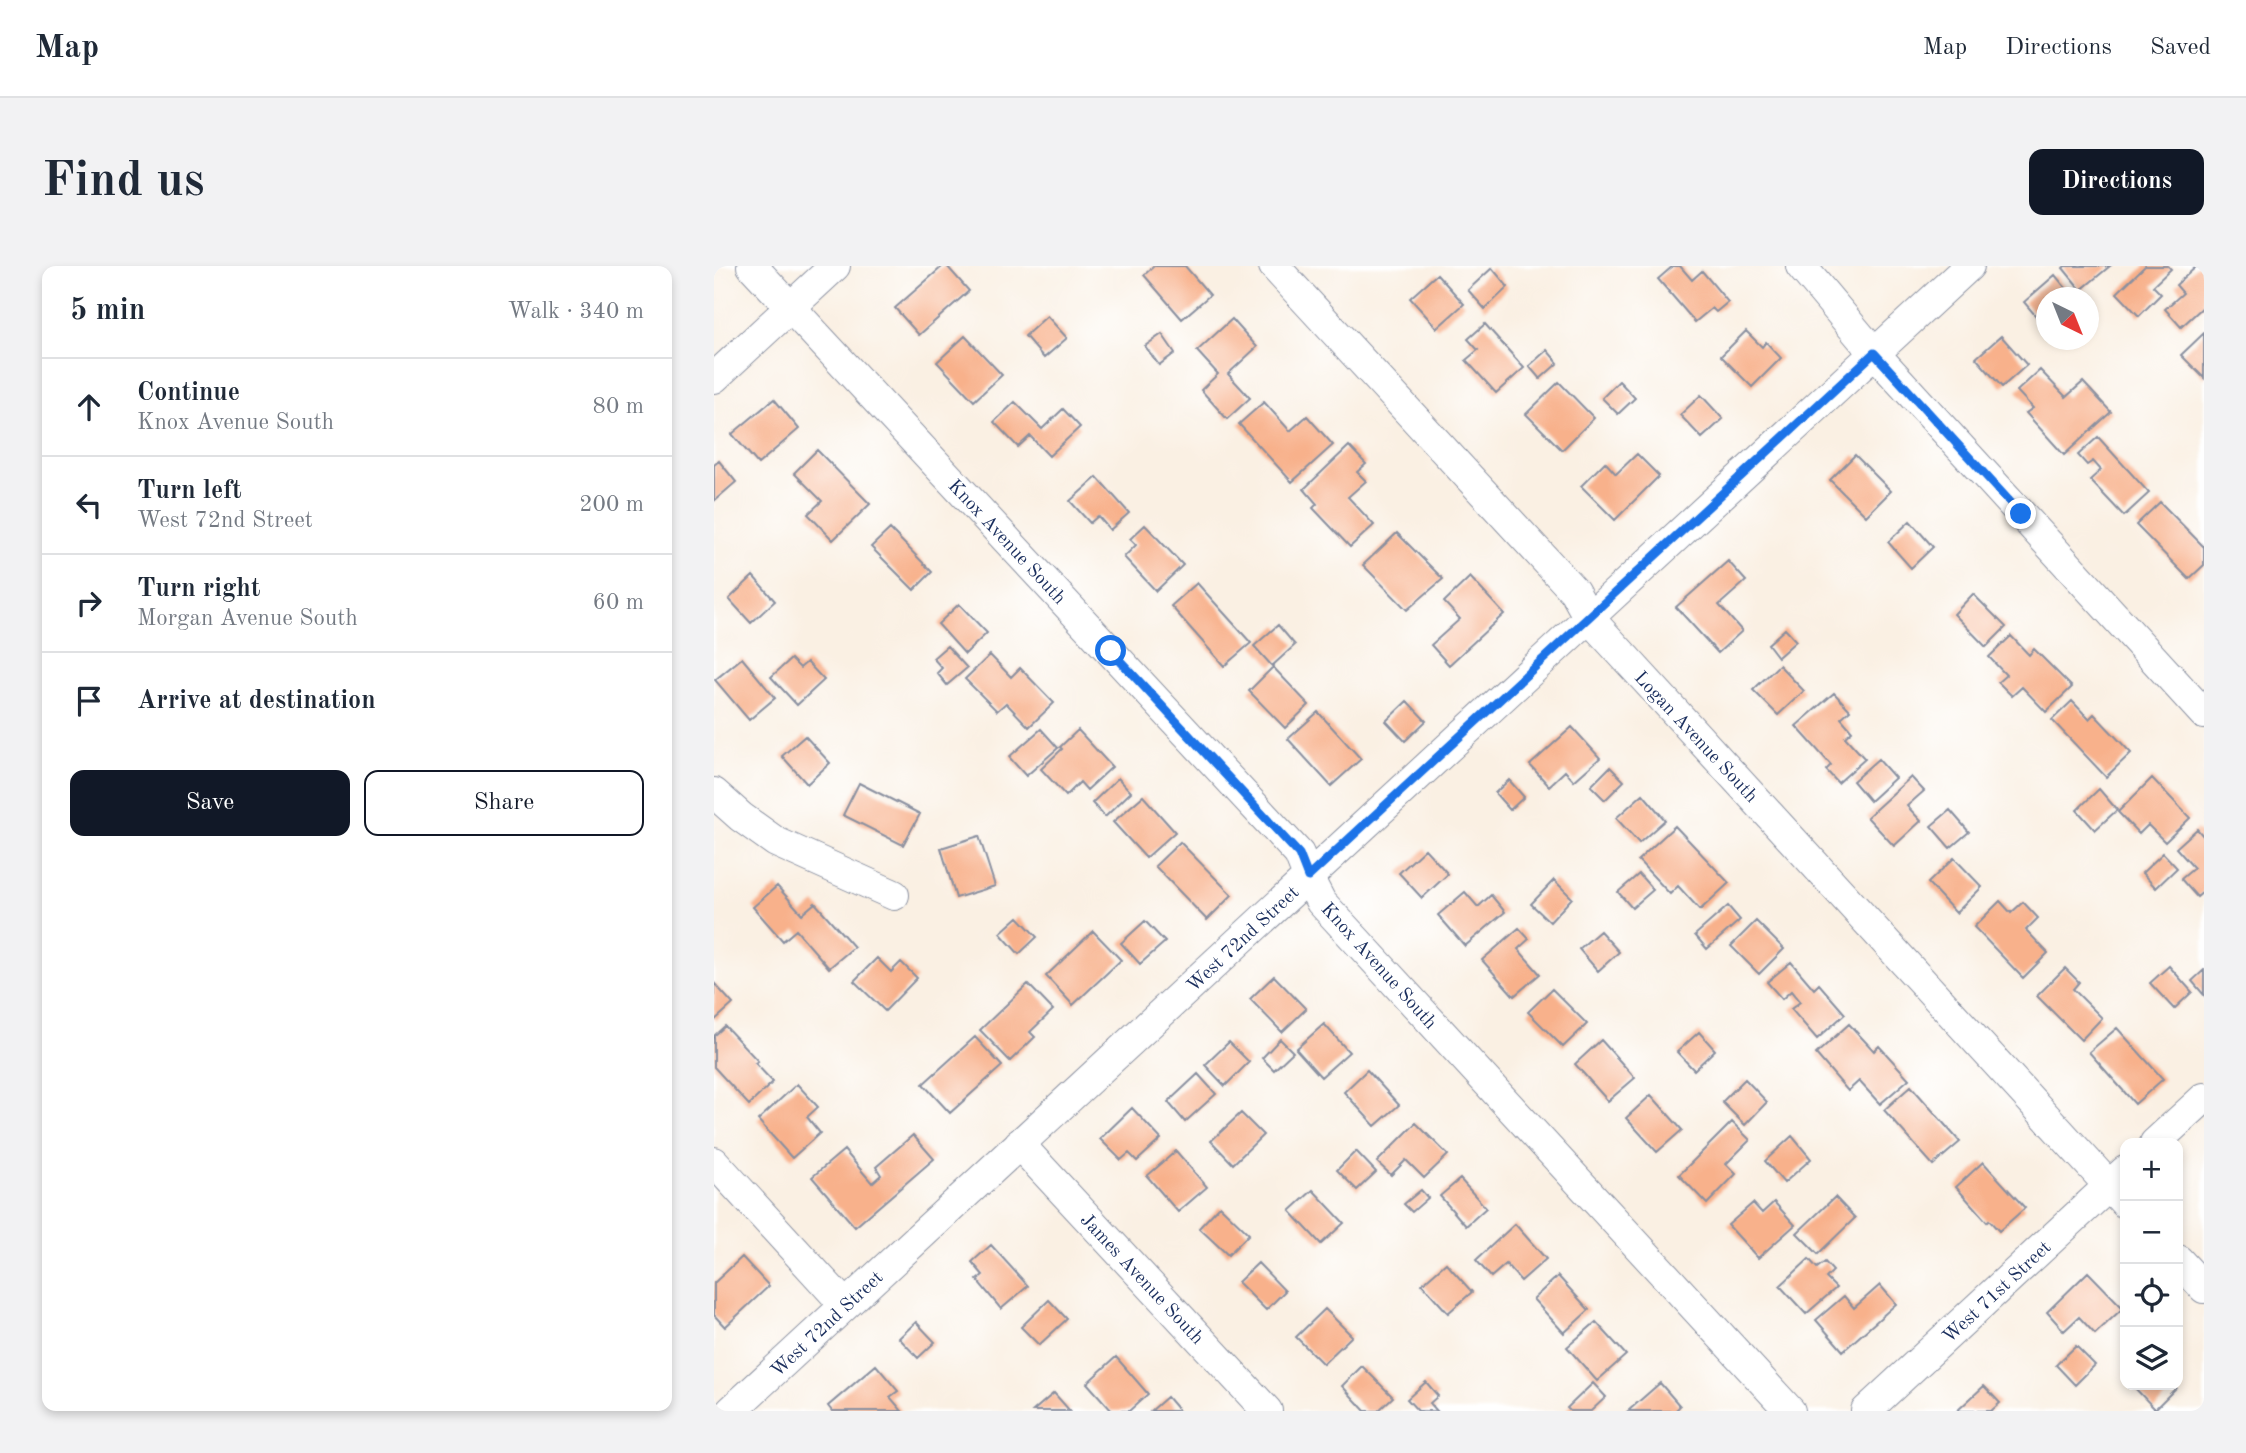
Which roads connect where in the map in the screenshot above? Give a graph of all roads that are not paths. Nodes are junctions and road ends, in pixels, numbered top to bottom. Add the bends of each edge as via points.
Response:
1 (752, 266) edge
2 (835, 266) edge
3 (1274, 266) edge
4 (1801, 266) edge
5 (1969, 266) edge
6 (790, 307) junction
7 (1874, 353) junction
8 (714, 378) edge
9 (1588, 618) junction
10 (2204, 714) edge
11 (714, 793) edge
12 (1308, 877) junction
13 (894, 895) dead end
14 (2204, 1098) edge
15 (2160, 1138) edge
16 (1019, 1144) junction
17 (714, 1162) edge
18 (2120, 1186) edge
19 (2182, 1264) edge
20 (2204, 1288) edge
21 (845, 1305) junction
22 (733, 1410) edge
23 (1267, 1411) edge
24 (1790, 1411) edge
25 (1867, 1411) edge

1 - 6 street, Knox Avenue South
2 - 6 street
3 - 9 street, Logan Avenue South via 1574,591
4 - 7 street
5 - 7 street, West 72nd Street
6 - 8 street
6 - 12 street, Knox Avenue South via 1299,854
7 - 9 street, West 72nd Street
7 - 10 street
9 - 12 street, West 72nd Street
9 - 18 street, Logan Avenue South
11 - 13 street via 776,842
12 - 16 street, West 72nd Street
12 - 24 street, Knox Avenue South via 1321,902
14 - 15 street
16 - 21 street, West 72nd Street
16 - 23 street, James Avenue South
17 - 21 street
18 - 25 street, West 71st Street
19 - 20 street
21 - 22 street, West 72nd Street

